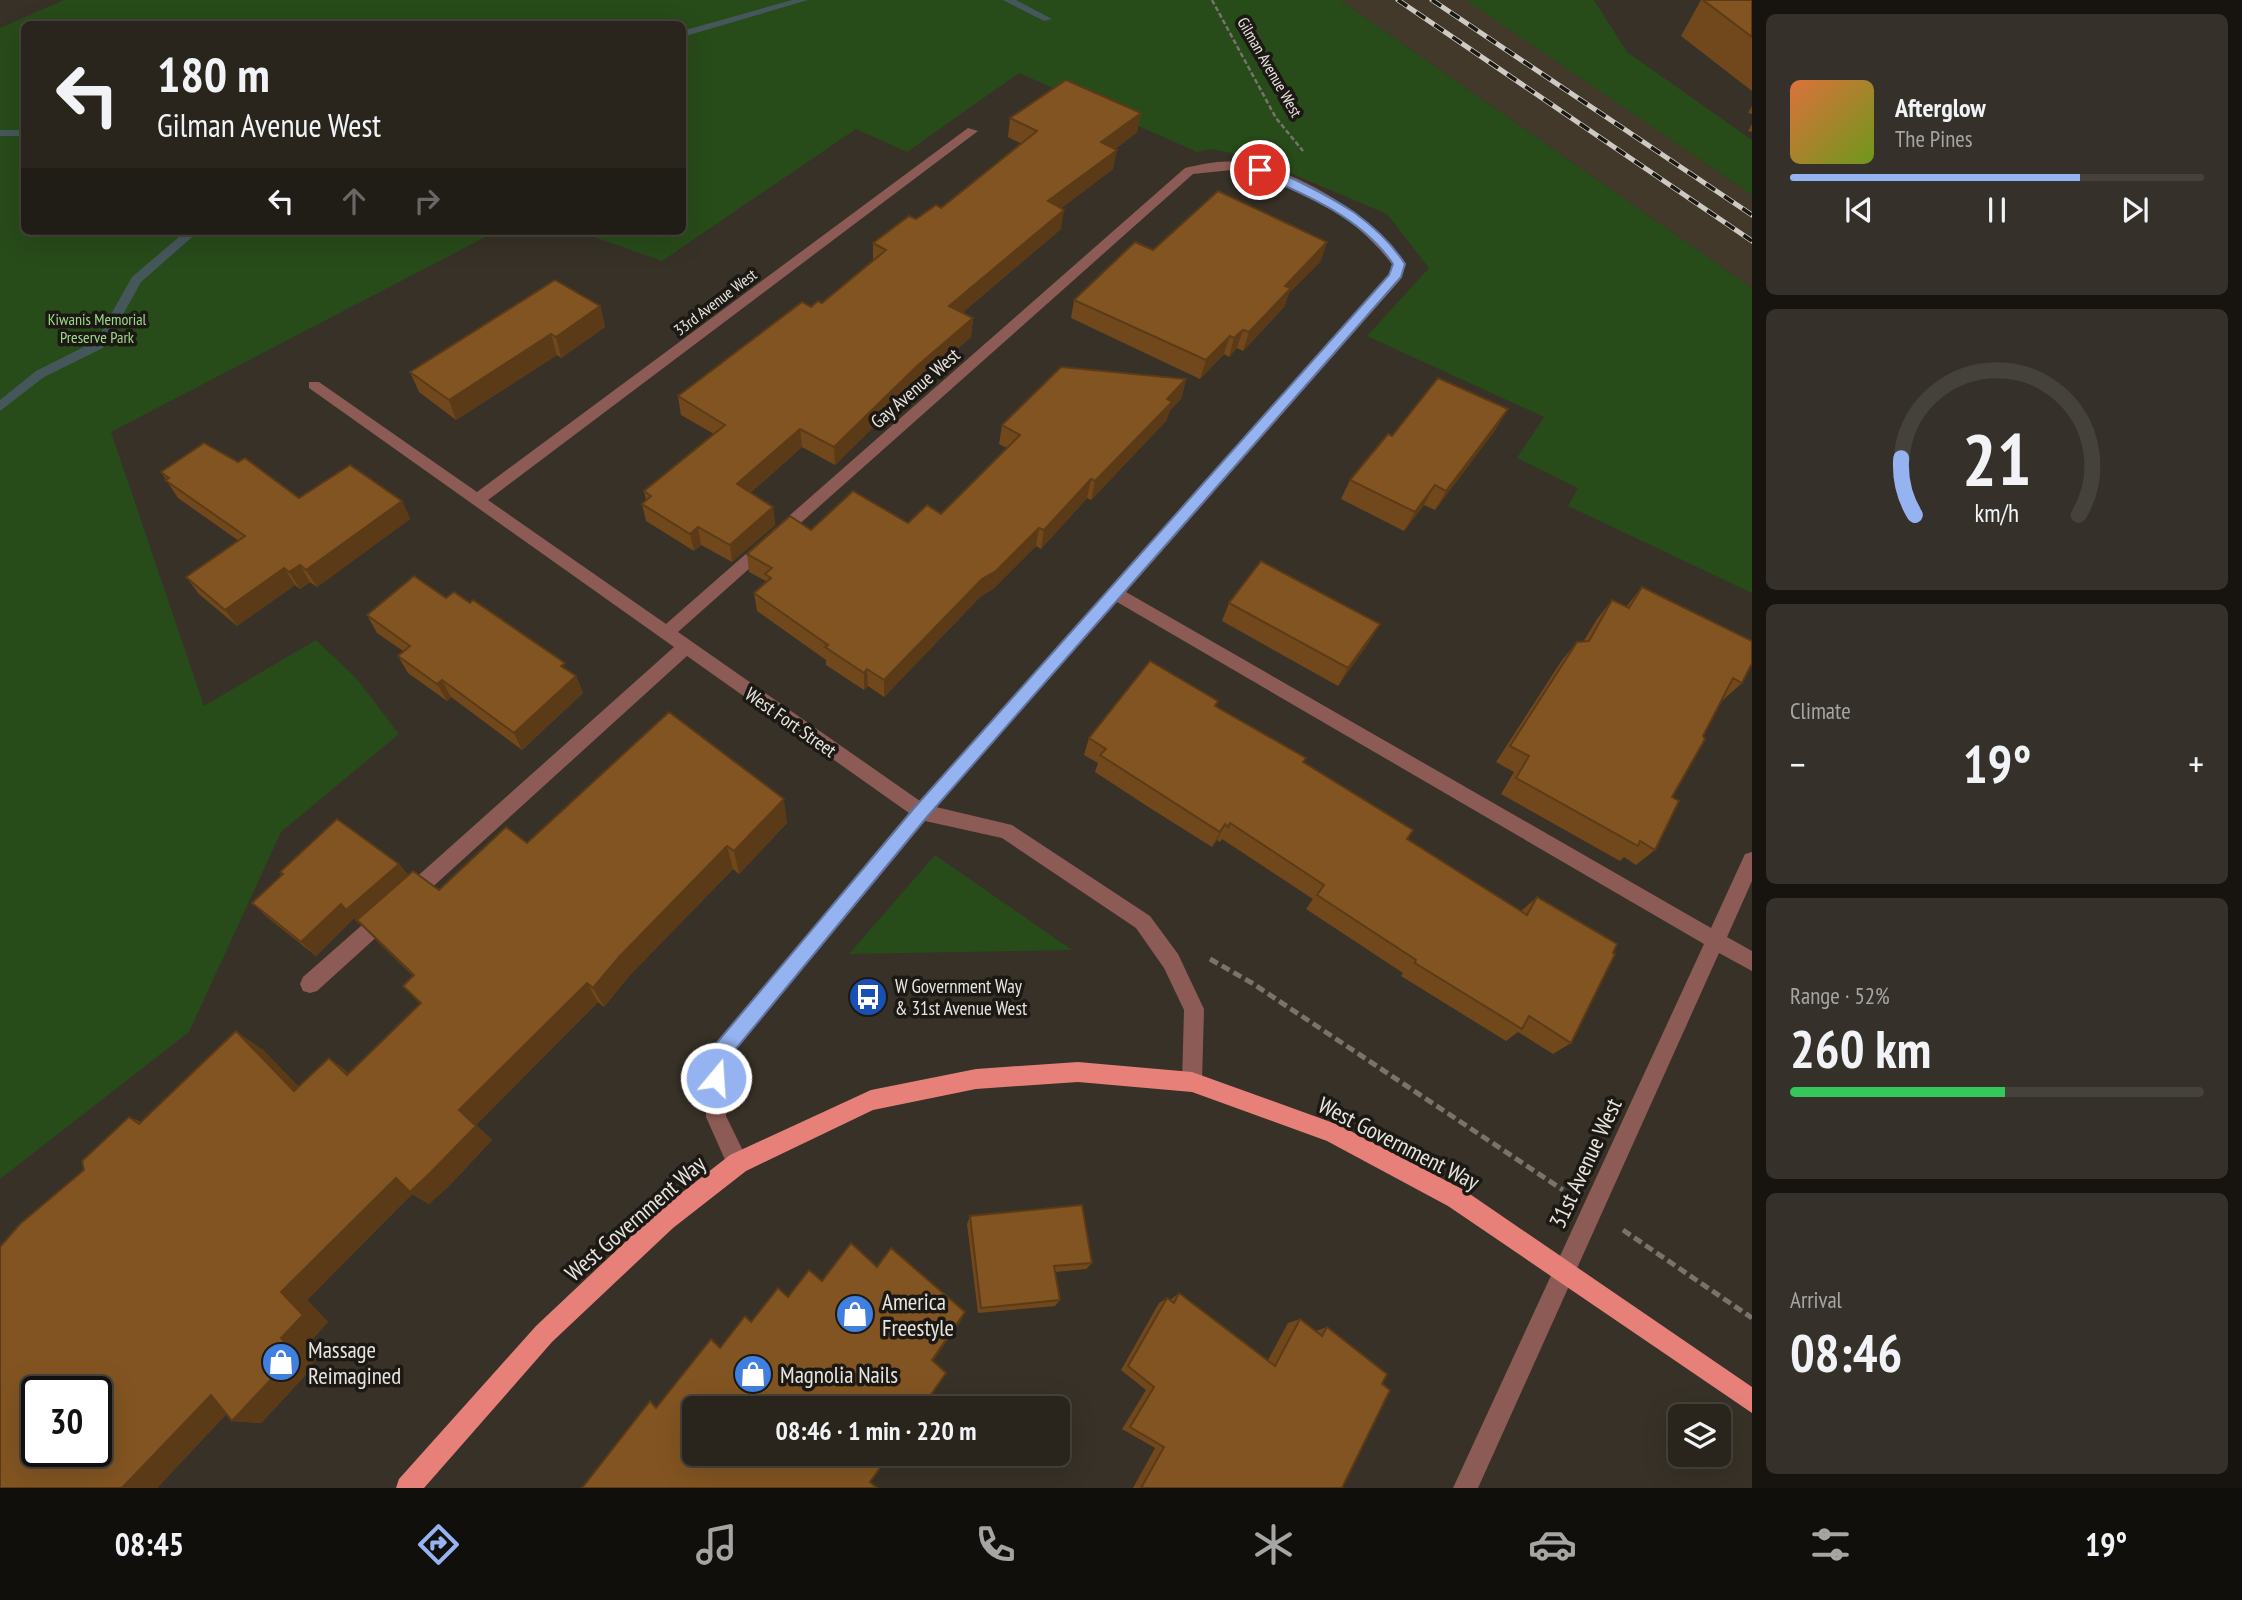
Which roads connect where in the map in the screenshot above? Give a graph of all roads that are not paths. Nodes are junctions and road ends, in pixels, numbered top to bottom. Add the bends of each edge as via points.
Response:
1 (972, 131) dead end
2 (314, 385) dead end
3 (478, 499) junction
4 (1115, 593) junction
5 (665, 635) junction
6 (685, 648) junction
7 (921, 812) junction
8 (1752, 860) edge
9 (1714, 941) junction
10 (1752, 962) edge
11 (310, 984) dead end
12 (1192, 1082) junction
13 (738, 1163) junction
14 (1564, 1271) junction
15 (1752, 1401) edge
16 (408, 1488) edge
17 (1465, 1488) edge

1 - 3 street, 33rd Avenue West
2 - 3 street, West Fort Street
3 - 5 street, West Fort Street
4 - 5 street, Gay Avenue West via 1395,277 1399,264 1351,216 1299,187 1246,166 1189,171
4 - 7 street
4 - 9 street
5 - 6 street, West Fort Street
6 - 7 street, West Fort Street
6 - 11 street
7 - 12 street, West Fort Street via 1006,831 1143,922 1171,961 1194,1009
7 - 13 street via 716,1059 716,1117
8 - 9 street, 31st Avenue West
9 - 10 street
9 - 14 street, 31st Avenue West
12 - 13 main road, West Government Way via 1078,1072 976,1079 871,1100
12 - 14 main road, West Government Way via 1332,1132 1456,1198
13 - 16 main road, West Government Way via 665,1220 544,1334
14 - 15 main road, West Government Way
14 - 17 street, 31st Avenue West

